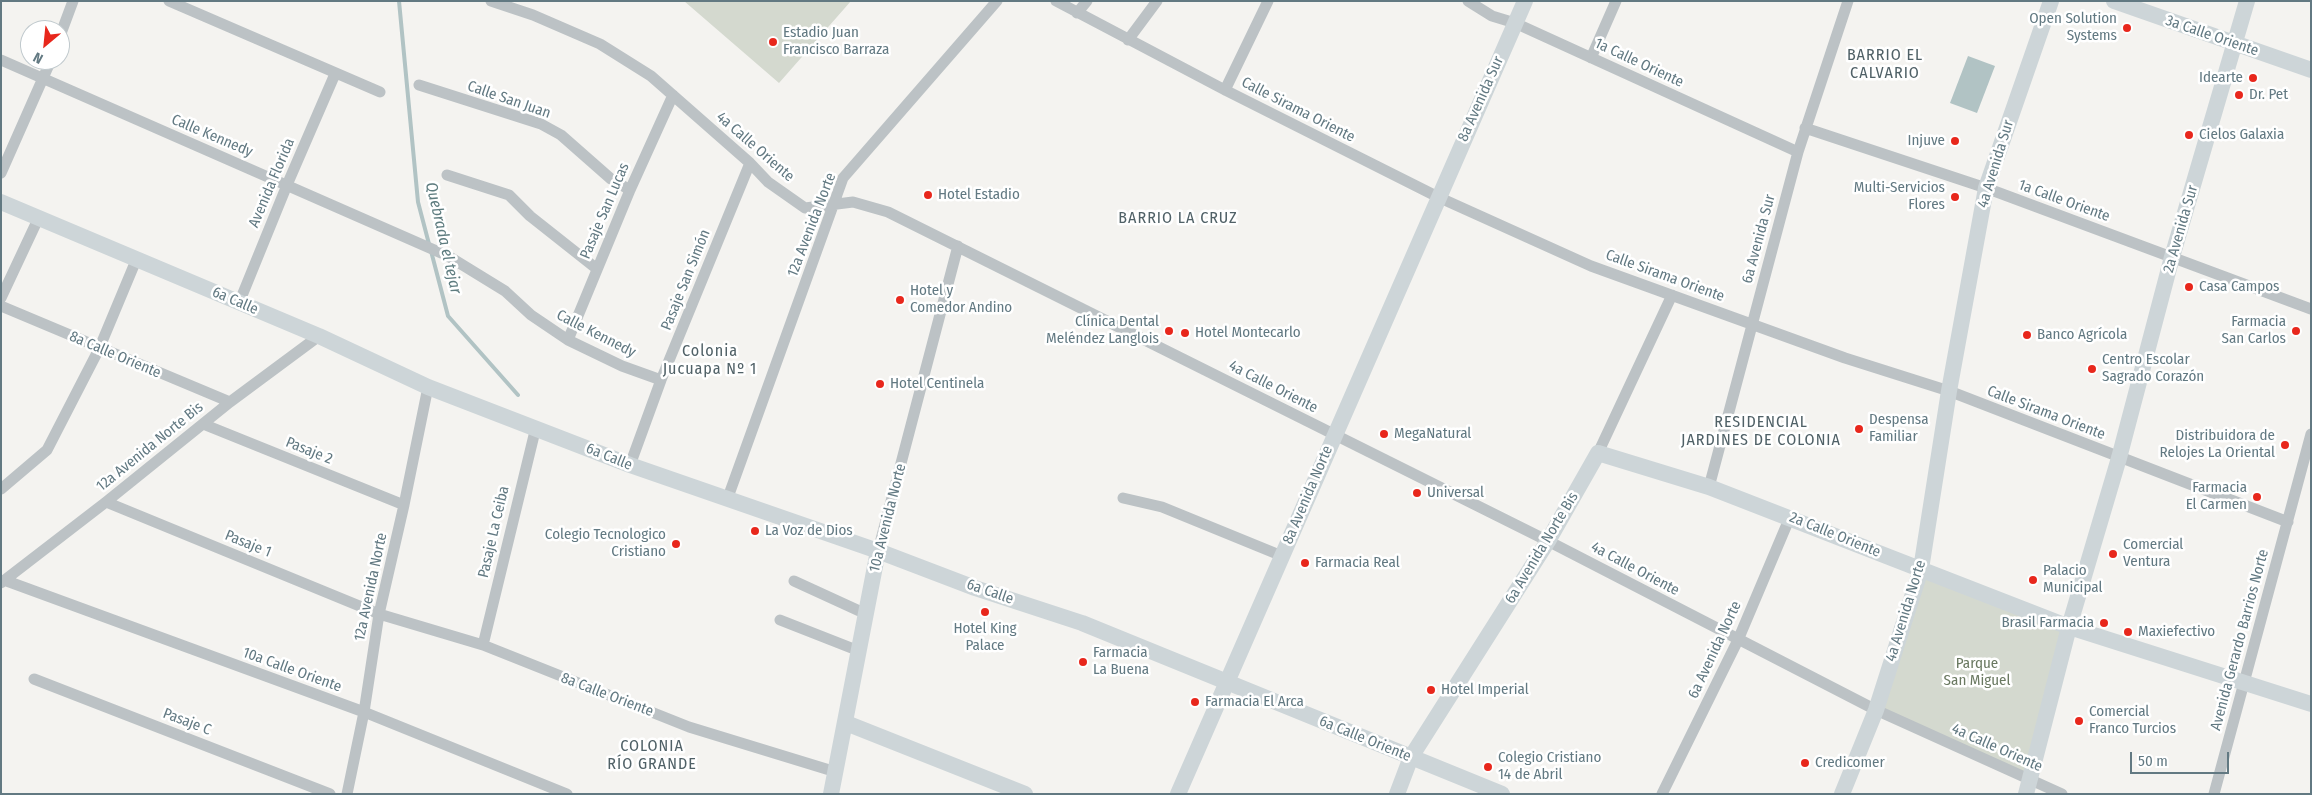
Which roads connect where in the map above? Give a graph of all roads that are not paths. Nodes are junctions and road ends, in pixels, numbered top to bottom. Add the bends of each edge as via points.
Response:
1 (73, 1) edge
2 (169, 1) edge
3 (997, 1) edge
4 (1056, 1) edge
5 (1087, 1) edge
6 (1157, 1) edge
7 (1268, 1) edge
8 (1468, 1) edge
9 (1525, 1) edge
10 (1616, 1) edge
11 (1848, 1) edge
12 (2051, 1) edge
13 (2114, 1) edge
14 (2247, 1) edge
15 (497, 2) edge
16 (1077, 13) junction
17 (66, 20) edge
18 (1515, 23) junction
19 (1128, 40) junction
20 (2235, 46) junction
21 (1591, 58) junction
22 (1, 60) edge
23 (48, 70) edge
24 (2311, 70) edge
25 (335, 74) junction
26 (44, 80) junction
27 (419, 85) dead end
28 (1225, 90) junction
29 (380, 92) dead end
30 (673, 96) junction
31 (1805, 128) junction
32 (1798, 152) junction
33 (750, 163) junction
34 (1, 173) edge
35 (447, 175) dead end
36 (287, 185) junction
37 (1986, 188) junction
38 (630, 190) junction
39 (1438, 197) junction
40 (1, 202) edge
41 (835, 204) junction
42 (39, 217) junction
43 (958, 246) junction
44 (2172, 257) junction
45 (137, 258) junction
46 (597, 269) junction
47 (1672, 295) junction
48 (1, 298) edge
49 (240, 304) junction
50 (1, 306) edge
51 (2311, 309) edge
52 (1752, 324) junction
53 (319, 336) junction
54 (568, 340) junction
55 (99, 349) junction
56 (661, 380) junction
57 (428, 387) junction
58 (1949, 391) junction
59 (230, 402) junction
60 (203, 424) junction
61 (536, 427) junction
62 (2311, 434) edge
63 (1334, 435) junction
64 (1598, 453) junction
65 (2308, 453) edge
66 (2119, 458) junction
67 (630, 465) junction
68 (1709, 486) junction
69 (1, 489) edge
70 (1123, 498) dead end
71 (728, 500) junction
72 (106, 502) junction
73 (404, 505) junction
74 (1790, 517) junction
75 (2288, 522) junction
76 (1548, 541) junction
77 (878, 551) junction
78 (1282, 556) junction
79 (1921, 569) junction
80 (794, 581) dead end
81 (3, 582) edge
82 (378, 614) junction
83 (866, 614) junction
84 (780, 620) dead end
85 (2070, 627) junction
86 (1738, 640) junction
87 (483, 645) junction
88 (860, 651) junction
89 (34, 679) dead end
90 (2244, 682) junction
91 (1227, 683) junction
92 (2311, 704) edge
93 (1876, 710) junction
94 (364, 712) junction
95 (846, 723) junction
96 (1411, 757) junction
97 (836, 772) junction
98 (2028, 787) edge
99 (330, 794) edge
100 (346, 794) edge
101 (566, 794) edge
102 (831, 794) edge
103 (1025, 794) edge
104 (1178, 794) edge
105 (1397, 794) edge
106 (1502, 794) edge
107 (1662, 794) edge
108 (1842, 794) edge
109 (2062, 794) edge
110 (2214, 794) edge

1 - 17 street
2 - 25 street
3 - 41 street, 12a Avenida Norte via 843,178
4 - 16 street, Calle Sirama Oriente
5 - 16 street
6 - 19 street
7 - 28 street
8 - 18 street, 1a Calle Oriente via 1492,16
9 - 18 street, 8a Avenida Sur
10 - 21 street
11 - 31 street, 6a Avenida Sur
12 - 37 street, 4a Avenida Sur
13 - 20 street, 3a Calle Oriente
14 - 20 street, 2a Avenida Sur
15 - 30 street, 4a Calle Oriente via 600,44 651,76
16 - 19 street, Calle Sirama Oriente
18 - 21 street, 1a Calle Oriente
18 - 39 street, 8a Avenida Sur
19 - 28 street, Calle Sirama Oriente
20 - 24 street, 3a Calle Oriente
20 - 44 street, 2a Avenida Sur
21 - 32 street, 1a Calle Oriente
22 - 26 street, Calle Kennedy
23 - 26 street
25 - 29 street
25 - 36 street, Avenida Florida
26 - 34 street
26 - 36 street, Calle Kennedy
27 - 38 street, Calle San Juan via 541,124 561,135 611,179
28 - 39 street, Calle Sirama Oriente
30 - 33 street, 4a Calle Oriente
30 - 38 street, Pasaje San Lucas
31 - 32 street, 6a Avenida Sur
31 - 37 street, 1a Calle Oriente
32 - 52 street, 6a Avenida Sur
33 - 41 street, 4a Calle Oriente via 768,182 805,208
33 - 56 street, Pasaje San Simón
35 - 46 street via 509,195 530,216
36 - 49 street, Avenida Florida
36 - 54 street, Calle Kennedy via 448,256 505,291 530,315
37 - 44 street, 1a Calle Oriente
37 - 58 street, 4a Avenida Sur
38 - 46 street, Pasaje San Lucas
39 - 47 street, Calle Sirama Oriente via 1591,266
39 - 63 street, 8a Avenida Norte
40 - 42 street, 6a Calle
41 - 43 street, 4a Calle Oriente via 853,202 888,212
41 - 71 street, 12a Avenida Norte
42 - 45 street, 6a Calle
42 - 48 street
43 - 63 street, 4a Calle Oriente
43 - 77 street, 10a Avenida Norte
44 - 51 street, 1a Calle Oriente
44 - 66 street, 2a Avenida Sur
45 - 49 street, 6a Calle
45 - 55 street
46 - 54 street, Pasaje San Lucas
47 - 52 street, Calle Sirama Oriente
47 - 64 street, 6a Avenida Norte Bis
49 - 53 street, 6a Calle
50 - 55 street, 8a Calle Oriente
52 - 58 street, Calle Sirama Oriente via 1849,360
52 - 68 street, 6a Avenida Sur
53 - 57 street, 6a Calle
53 - 59 street, 12a Avenida Norte Bis
54 - 56 street, Calle Kennedy via 622,366
55 - 59 street, 8a Calle Oriente
55 - 69 street via 47,450
56 - 67 street, Pasaje San Simón
57 - 61 street, 6a Calle
57 - 73 street, 12a Avenida Norte
58 - 66 street, Calle Sirama Oriente
58 - 79 street, 4a Avenida Norte
59 - 60 street, 12a Avenida Norte Bis
60 - 72 street, 12a Avenida Norte Bis
60 - 73 street, Pasaje 2
61 - 67 street, 6a Calle
61 - 87 street, Pasaje La Ceiba
62 - 65 street, Avenida Gerardo Barrios Norte
63 - 76 street, 4a Calle Oriente
63 - 78 street, 8a Avenida Norte
64 - 68 street, 2a Calle Oriente
64 - 76 street, 6a Avenida Norte Bis
65 - 75 street, Avenida Gerardo Barrios Norte
66 - 75 street, Calle Sirama Oriente
66 - 85 street
67 - 71 street, 6a Calle
68 - 74 street, 2a Calle Oriente
70 - 78 street via 1162,507
71 - 77 street, 6a Calle
72 - 81 street, 12a Avenida Norte Bis
72 - 82 street, Pasaje 1
73 - 82 street, 12a Avenida Norte
74 - 79 street, 2a Calle Oriente
74 - 86 street, 6a Avenida Norte
75 - 90 street, Avenida Gerardo Barrios Norte
76 - 86 street, 4a Calle Oriente
76 - 96 street, 6a Avenida Norte Bis
77 - 83 street, 10a Avenida Norte
77 - 91 street, 6a Calle via 975,588 1082,623
78 - 91 street, 8a Avenida Norte
79 - 85 street, 2a Calle Oriente
79 - 93 street, 4a Avenida Norte
80 - 83 street
81 - 94 street, 10a Calle Oriente
82 - 87 street, 8a Calle Oriente
82 - 94 street, 12a Avenida Norte
83 - 88 street, 10a Avenida Norte
84 - 88 street
85 - 90 street, 2a Calle Oriente
85 - 98 street
86 - 93 street, 4a Calle Oriente
86 - 107 street, 6a Avenida Norte
87 - 97 street, 8a Calle Oriente via 689,727
88 - 95 street, 10a Avenida Norte
89 - 99 street, Pasaje C
90 - 92 street, 2a Calle Oriente
90 - 110 street, Avenida Gerardo Barrios Norte
91 - 96 street, 6a Calle Oriente
91 - 104 street, 8a Avenida Norte
93 - 98 street, 4a Calle Oriente
93 - 108 street, 4a Avenida Norte
94 - 100 street, 12a Avenida Norte
94 - 101 street, 10a Calle Oriente
95 - 97 street, 10a Avenida Norte
95 - 103 street
96 - 105 street, 6a Avenida Norte Bis
96 - 106 street, 6a Calle Oriente
97 - 102 street, 10a Avenida Norte
98 - 109 street, 4a Calle Oriente

